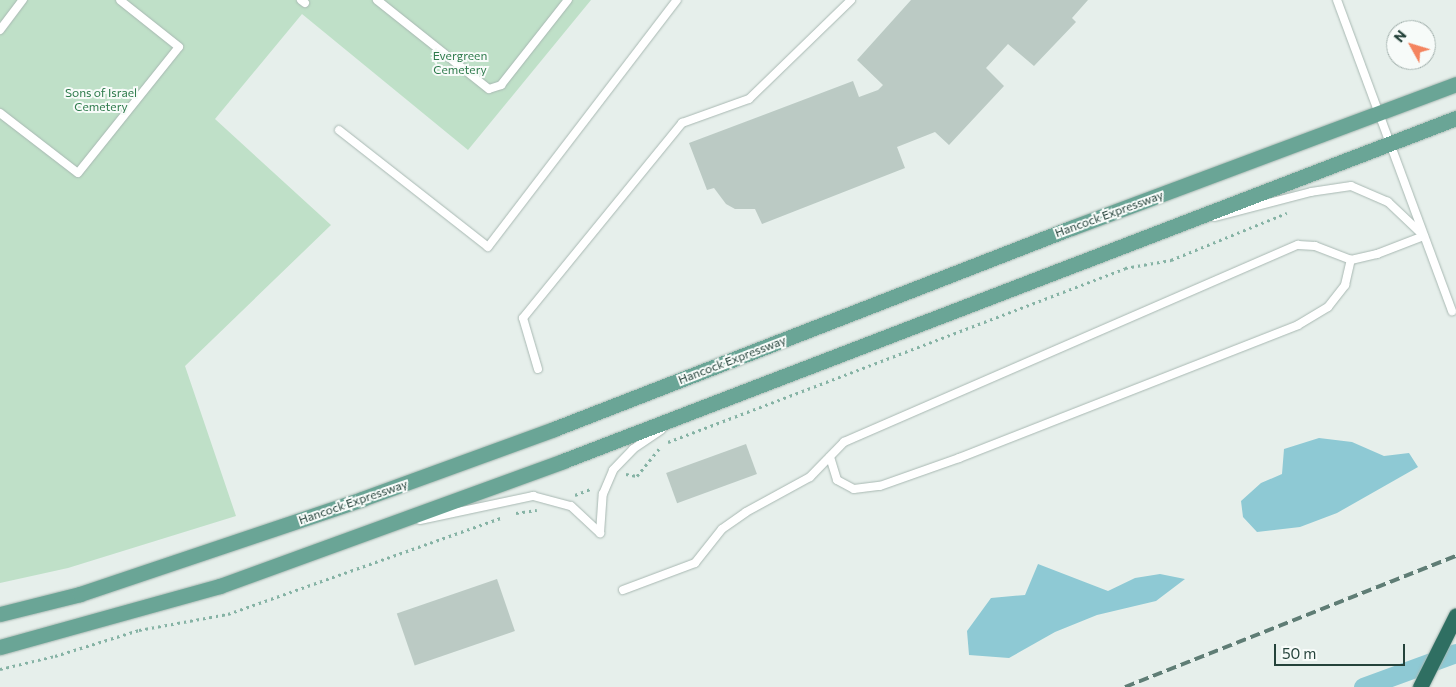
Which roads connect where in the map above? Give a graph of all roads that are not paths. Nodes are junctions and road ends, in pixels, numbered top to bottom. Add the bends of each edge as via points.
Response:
1 (23, 0) edge
2 (120, 0) edge
3 (378, 0) edge
4 (568, 0) edge
5 (677, 0) edge
6 (851, 0) edge
7 (1337, 0) edge
8 (0, 30) edge
9 (1456, 84) edge
10 (0, 113) edge
11 (1379, 113) junction
12 (1456, 118) edge
13 (339, 130) dead end
14 (1390, 144) junction
15 (1165, 231) junction
16 (1424, 236) junction
17 (1351, 260) junction
18 (1452, 311) dead end
19 (538, 369) dead end
20 (687, 413) junction
21 (830, 457) junction
22 (369, 532) junction
23 (624, 590) dead end
24 (0, 614) edge
25 (1456, 615) edge
26 (0, 647) edge
27 (1420, 687) edge

1 - 8 lane
2 - 10 lane via 179,47 78,173
3 - 4 lane via 489,89 501,85
5 - 13 lane via 488,247
6 - 19 lane via 750,98 682,123 523,318
7 - 11 lane
9 - 11 main road, Hancock Expressway
11 - 14 lane
11 - 24 main road, Hancock Expressway via 371,496 80,594
12 - 14 main road
14 - 15 main road
14 - 16 lane
15 - 16 lane via 1311,192 1351,186 1388,202
15 - 20 main road
16 - 17 lane
16 - 18 lane
17 - 21 lane via 1315,246 1298,245 844,442
17 - 21 lane via 1344,285 1328,307 1298,325 959,458 880,486 854,489 838,480
20 - 22 main road
20 - 22 lane via 633,450 613,470 607,482 600,533 582,514 560,501 533,496
21 - 23 lane via 810,477 722,529 695,563
22 - 26 main road via 220,586
25 - 27 highway

